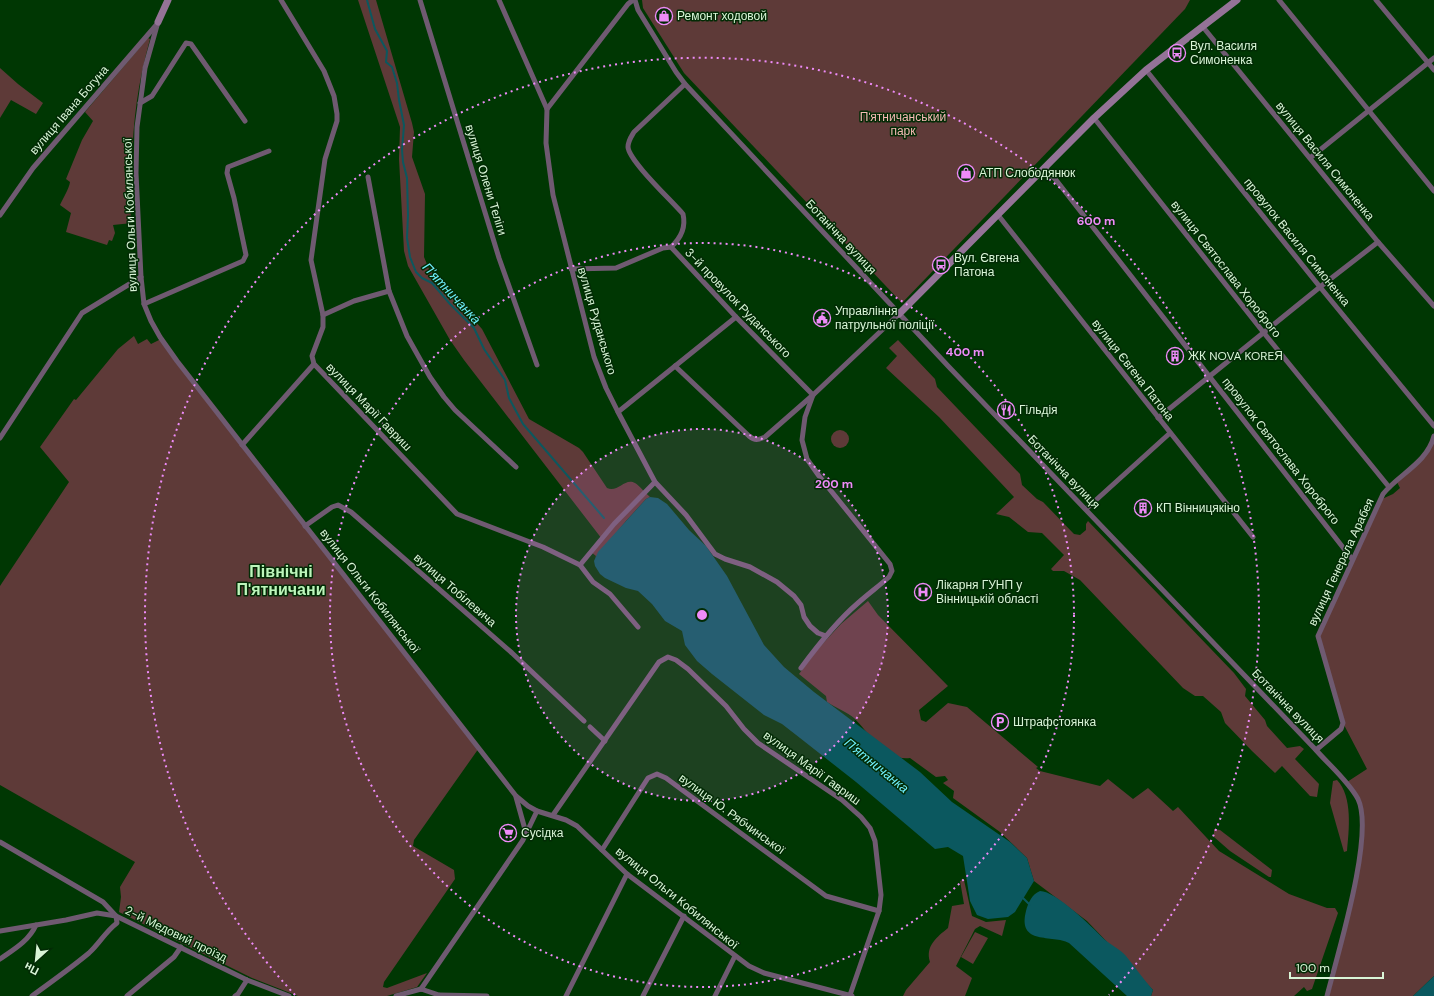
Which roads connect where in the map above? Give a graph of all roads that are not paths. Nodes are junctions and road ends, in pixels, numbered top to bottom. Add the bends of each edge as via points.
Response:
1 (168, 0) edge
2 (281, 0) edge
3 (420, 0) edge
4 (499, 0) edge
5 (634, 0) edge
6 (1237, 0) edge
7 (1279, 0) edge
8 (1376, 0) edge
9 (158, 22) junction
10 (1203, 27) junction
11 (1434, 58) edge
12 (1428, 62) junction
13 (1146, 70) junction
14 (1434, 70) edge
15 (685, 84) junction
16 (140, 103) junction
17 (547, 109) junction
18 (1368, 111) junction
19 (1094, 118) junction
20 (245, 121) dead end
21 (269, 151) dead end
22 (1310, 158) junction
23 (1045, 168) junction
24 (368, 177) dead end
25 (1434, 191) edge
26 (0, 215) edge
27 (998, 215) junction
28 (1378, 242) junction
29 (671, 247) junction
30 (572, 269) junction
31 (140, 277) junction
32 (1320, 287) junction
33 (389, 291) junction
34 (144, 304) junction
35 (1434, 306) edge
36 (899, 314) junction
37 (322, 315) junction
38 (736, 318) junction
39 (1264, 333) junction
40 (314, 364) junction
41 (537, 365) dead end
42 (676, 366) junction
43 (1210, 376) junction
44 (813, 395) junction
45 (618, 412) junction
46 (1158, 418) junction
47 (1434, 426) edge
48 (1170, 433) junction
49 (1434, 436) edge
50 (0, 438) edge
51 (242, 445) junction
52 (516, 467) dead end
53 (656, 482) junction
54 (1389, 487) junction
55 (1086, 509) junction
56 (305, 526) junction
57 (1253, 537) dead end
58 (1352, 559) junction
59 (580, 565) junction
60 (638, 627) dead end
61 (826, 636) junction
62 (801, 668) dead end
63 (584, 721) dead end
64 (590, 727) dead end
65 (605, 741) junction
66 (1316, 750) junction
67 (516, 796) junction
68 (536, 811) junction
69 (553, 815) junction
70 (526, 834) junction
71 (0, 842) edge
72 (602, 850) junction
73 (627, 874) junction
74 (879, 911) junction
75 (116, 916) junction
76 (684, 916) junction
77 (36, 925) junction
78 (0, 931) edge
79 (181, 947) junction
80 (735, 956) junction
81 (0, 959) edge
82 (247, 980) junction
83 (421, 989) junction
84 (834, 991) junction
85 (400, 995) edge
86 (439, 995) edge
87 (32, 996) edge
88 (127, 996) edge
89 (235, 996) edge
90 (289, 996) edge
91 (486, 996) edge
92 (566, 996) edge
93 (642, 996) edge
94 (715, 996) edge
95 (830, 996) edge
96 (851, 996) edge
97 (1327, 996) edge

1 - 9 street
2 - 37 street, вулиця Марії Гавриш via 324,71 334,96 337,114 325,159 311,260
3 - 41 street, вулиця Олени Теліги via 499,258
4 - 17 street, вулиця Руданського
5 - 15 street, Ботанічна вулиця
5 - 17 street
6 - 10 street
7 - 18 street
8 - 12 street
9 - 16 street, вулиця Ольги Кобилянської via 145,68
9 - 26 street, вулиця Івана Богуна via 33,168
10 - 13 street
10 - 22 street, вулиця Василя Симоненка
11 - 12 street
12 - 14 street
12 - 18 street
13 - 19 street
13 - 32 street, провулок Василя Симоненка
15 - 29 street via 634,132 628,147 634,161 683,214 685,222 682,233
15 - 36 street, Ботанічна вулиця
16 - 20 street via 152,96 186,44 191,44
16 - 31 street, вулиця Ольги Кобилянської via 136,173
17 - 30 street, вулиця Руданського via 546,143 553,195
18 - 22 street
18 - 25 street
19 - 23 street
19 - 39 street, вулиця Святослава Хороброго
21 - 34 street via 228,167 246,255 243,261
22 - 28 street, вулиця Василя Симоненка
23 - 27 street
23 - 43 street, провулок Святослава Хороброго
24 - 33 street
27 - 36 street
27 - 46 street, вулиця Євгена Патона
28 - 32 street
28 - 35 street, вулиця Василя Симоненка
29 - 30 street, 3-й провулок Руданського via 616,268
29 - 38 street, 3-й провулок Руданського
30 - 45 street, вулиця Руданського via 594,358
31 - 34 street, вулиця Ольги Кобилянської
31 - 50 street via 82,313
32 - 39 street
32 - 47 street, провулок Василя Симоненка
33 - 37 street via 354,301
33 - 52 street via 407,336 444,397
34 - 51 street, вулиця Ольги Кобилянської via 160,337
36 - 44 street
36 - 55 street, Ботанічна вулиця
37 - 40 street, вулиця Марії Гавриш via 323,327 312,356
38 - 42 street
38 - 44 street, 3-й провулок Руданського
39 - 43 street
39 - 54 street, вулиця Святослава Хороброго
40 - 51 street
40 - 59 street, вулиця Марії Гавриш via 457,514
42 - 44 street via 754,440 765,437
42 - 45 street
43 - 46 street
43 - 58 street, провулок Святослава Хороброго
44 - 61 street via 805,417 802,440 807,459 890,564 892,571
45 - 53 street, вулиця Руданського
46 - 48 street, вулиця Євгена Патона
48 - 55 street
48 - 57 street, вулиця Євгена Патона
49 - 54 street, вулиця Генерала Арабея via 1425,456
51 - 56 street, вулиця Ольги Кобилянської
53 - 59 street via 614,524
53 - 61 street, вулиця Руданського via 686,515 715,554 750,567 777,582 801,604 804,617 810,626
54 - 58 street, вулиця Генерала Арабея via 1383,494
55 - 66 street, Ботанічна вулиця
56 - 63 street, вулиця Тобілевича via 332,507 338,505 348,510 512,653
56 - 67 street, вулиця Ольги Кобилянської
58 - 66 street, вулиця Генерала Арабея via 1318,636 1344,723 1341,729
59 - 60 street, вулиця Марії Гавриш via 593,582 610,594
61 - 62 street
64 - 65 street
65 - 69 street
65 - 74 street, вулиця Марії Гавриш via 659,662 668,657 676,660 726,706 758,743 842,800 870,828 875,841
66 - 97 street, Ботанічна вулиця via 1346,783 1358,800 1362,814 1358,870
67 - 68 street, вулиця Ольги Кобилянської
67 - 70 street
68 - 69 street, вулиця Ольги Кобилянської
68 - 70 street
69 - 72 street, вулиця Ольги Кобилянської via 577,826
70 - 83 street
71 - 75 street, 2-й Медовий проїзд via 103,902
72 - 73 street, вулиця Ольги Кобилянської
72 - 74 street, вулиця Ю. Рябчинської via 648,778 657,774 666,778 826,896
73 - 76 street, вулиця Ольги Кобилянської
73 - 92 street
74 - 96 street, вулиця Марії Гавриш
75 - 77 street via 97,913
75 - 79 street, 2-й Медовий проїзд
75 - 87 street via 117,924 106,932 90,952
76 - 80 street, вулиця Ольги Кобилянської
76 - 93 street
77 - 78 street
77 - 81 street via 25,941
79 - 82 street, 2-й Медовий проїзд
79 - 88 street via 174,957
80 - 84 street, вулиця Ольги Кобилянської via 764,973
80 - 94 street
82 - 89 street
82 - 90 street, 2-й Медовий проїзд
83 - 85 street
83 - 86 street
84 - 95 street
84 - 96 street, вулиця Ольги Кобилянської
86 - 91 street

